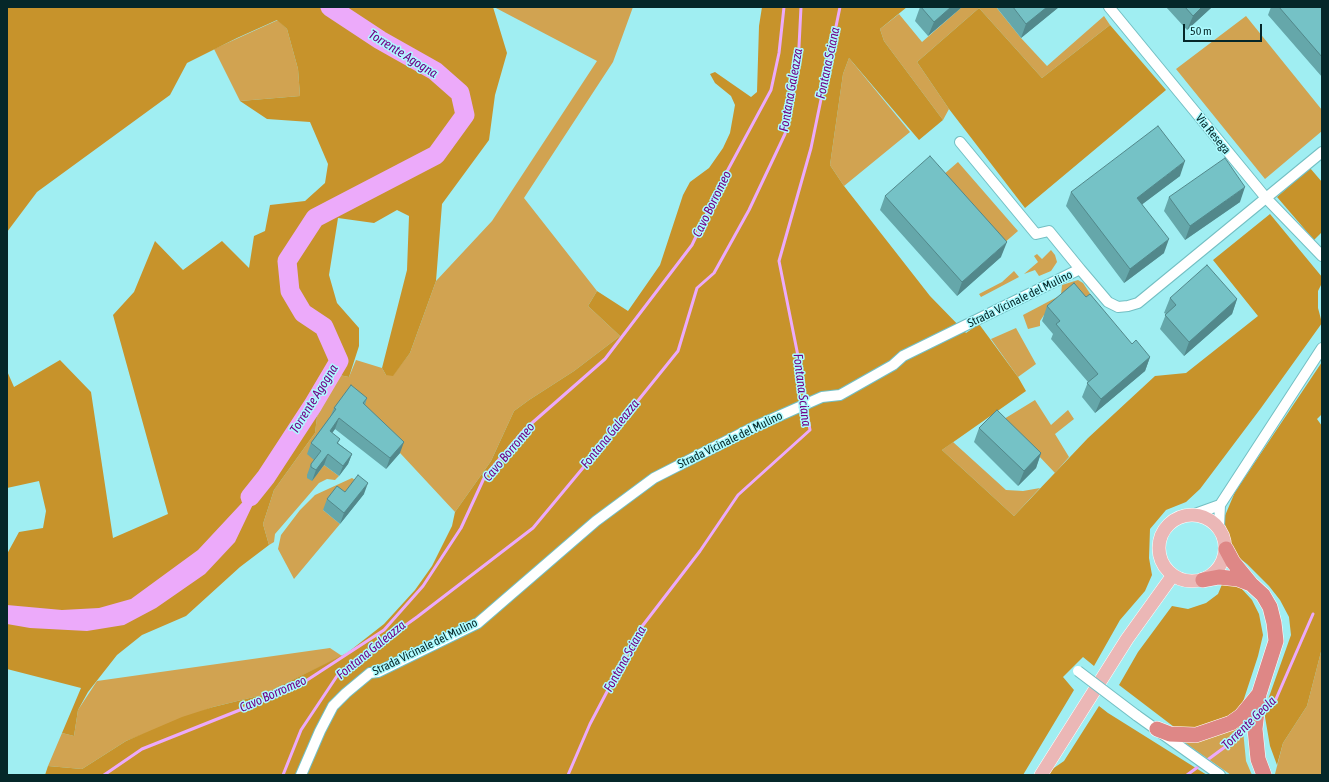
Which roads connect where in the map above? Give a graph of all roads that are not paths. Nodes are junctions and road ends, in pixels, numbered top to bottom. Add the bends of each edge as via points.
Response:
1 (1109, 7) edge
2 (960, 142) dead end
3 (1322, 152) edge
4 (1266, 198) junction
5 (1322, 256) edge
6 (1080, 269) junction
7 (1322, 348) edge
8 (1220, 505) junction
9 (1195, 514) junction
10 (1219, 527) junction
11 (1226, 549) junction
12 (1173, 575) junction
13 (1202, 580) junction
14 (1251, 584) junction
15 (1078, 671) dead end
16 (1259, 694) junction
17 (1157, 729) junction
18 (301, 775) edge
19 (1040, 775) edge
20 (1220, 775) edge
21 (1264, 775) edge

1 - 4 street, Via Resega
2 - 6 street via 1036,234 1049,231
3 - 4 street, Strada Vicinale del Mulino
4 - 5 street, Via Resega
4 - 6 street, Strada Vicinale del Mulino via 1138,303 1118,307 1108,302
6 - 18 street, Strada Vicinale del Mulino via 903,356 893,365 840,395 822,397 754,427 654,478 596,521 478,623 378,672 370,673 346,693 334,706 320,731
7 - 8 street
8 - 9 street
8 - 10 street
9 - 10 main road via 1208,518
9 - 12 main road via 1174,519 1161,536 1160,558 1165,568
10 - 11 main road
11 - 13 main road via 1219,568
11 - 14 highway
12 - 13 main road via 1182,580
12 - 19 main road via 1127,639
13 - 14 highway via 1219,577 1238,579
14 - 16 highway via 1263,595 1270,607 1276,641
15 - 17 street, bridge
16 - 17 highway via 1241,716 1231,723 1196,735 1170,734
16 - 21 highway via 1256,721 1258,759
17 - 20 street

